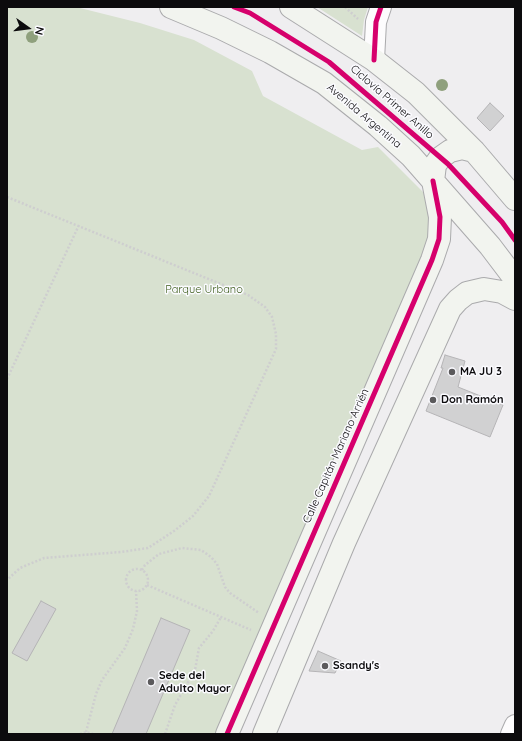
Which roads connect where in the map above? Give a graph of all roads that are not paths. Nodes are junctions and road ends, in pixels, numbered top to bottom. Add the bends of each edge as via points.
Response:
1 (171, 7) edge
2 (290, 7) edge
3 (372, 11) edge
4 (374, 60) junction
5 (474, 151) junction
6 (433, 181) junction
7 (508, 182) edge
8 (515, 199) edge
9 (515, 279) edge
10 (515, 300) edge
11 (314, 530) junction
12 (344, 543) junction
13 (515, 725) edge
14 (227, 734) edge
15 (264, 734) edge
16 (511, 734) edge

1 - 6 street, Avenida Argentina via 235,35 324,83 378,126 411,156
2 - 4 street
3 - 4 street via 376,22
4 - 5 street via 416,93
5 - 6 street via 462,148 450,151 440,158 435,165
5 - 7 street
6 - 9 street, Avenida Argentina via 490,246
6 - 11 street, Calle Capitán Mariano Arrién via 440,217 439,239 432,260
7 - 8 street
10 - 12 street via 502,292 484,289 467,293 450,309
11 - 12 street
11 - 14 street, Calle Capitán Mariano Arrién
12 - 15 street
13 - 16 street

